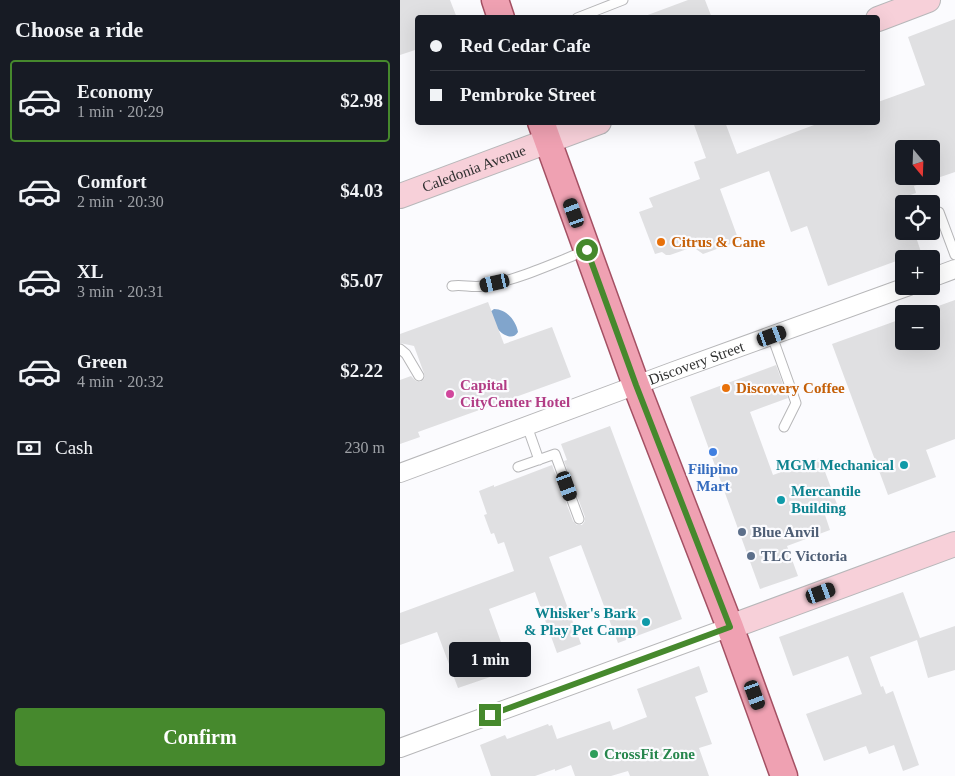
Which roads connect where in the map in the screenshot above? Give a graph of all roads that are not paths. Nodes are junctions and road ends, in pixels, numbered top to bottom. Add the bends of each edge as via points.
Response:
1 (495, 0) edge
2 (623, 0) edge
3 (928, 0) edge
4 (500, 15) edge
5 (586, 15) edge
6 (880, 18) edge
7 (582, 125) edge
8 (544, 132) edge
9 (400, 196) edge
10 (940, 215) edge
11 (587, 250) junction
12 (955, 255) edge
13 (955, 269) edge
14 (940, 275) edge
15 (452, 286) dead end
16 (895, 291) edge
17 (772, 336) junction
18 (400, 349) edge
19 (419, 376) dead end
20 (636, 385) junction
21 (527, 426) junction
22 (784, 426) dead end
23 (538, 460) junction
24 (518, 467) dead end
25 (400, 473) edge
26 (579, 519) dead end
27 (955, 544) edge
28 (730, 627) junction
29 (400, 748) edge
30 (784, 776) edge

1 - 4 main road
2 - 5 lane
3 - 6 street
7 - 8 street, Caledonia Avenue
8 - 9 street, Caledonia Avenue
8 - 11 main road
10 - 12 lane
11 - 15 lane via 518,277 481,286
11 - 20 main road
13 - 14 street
16 - 17 street, Discovery Street
17 - 20 street, Discovery Street
17 - 22 lane via 796,403
18 - 19 lane
20 - 21 street, Discovery Street
20 - 28 main road
21 - 23 lane
21 - 25 street, Discovery Street
23 - 24 lane
23 - 26 lane via 555,454
27 - 28 street
28 - 29 street
28 - 30 main road

